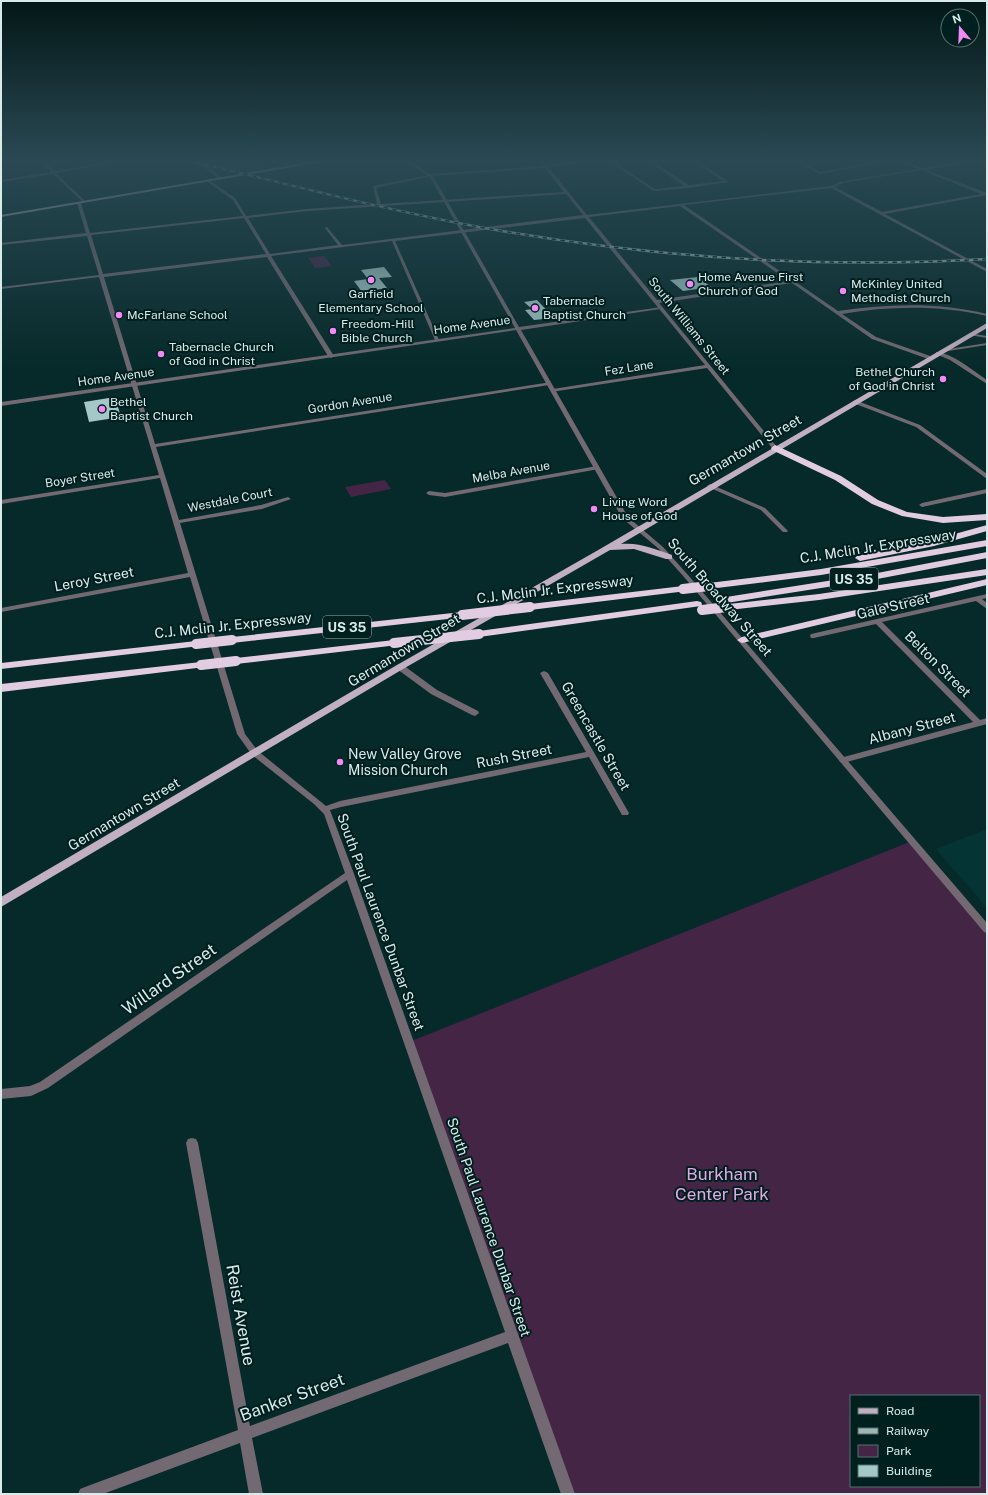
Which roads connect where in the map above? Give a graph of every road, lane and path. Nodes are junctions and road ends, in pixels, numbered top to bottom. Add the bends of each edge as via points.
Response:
1 (88, 231) edge
2 (126, 231) edge
3 (253, 231) edge
4 (329, 231) edge
5 (464, 231) joint
6 (597, 231) edge
7 (718, 231) edge
8 (911, 231) edge
9 (89, 235) junction
10 (393, 240) junction
11 (1, 244) edge
12 (341, 246) junction
13 (268, 255) junction
14 (987, 271) edge
15 (102, 275) junction
16 (792, 282) junction
17 (1, 288) edge
18 (655, 302) junction
19 (660, 308) junction
20 (837, 312) junction
21 (987, 315) edge
22 (987, 325) edge
23 (518, 328) junction
24 (971, 334) junction
25 (987, 337) edge
26 (437, 340) junction
27 (987, 344) edge
28 (940, 352) junction
29 (331, 356) junction
30 (931, 358) junction
31 (708, 366) junction
32 (987, 382) edge
33 (549, 383) junction
34 (134, 385) junction
35 (553, 391) junction
36 (855, 402) junction
37 (1, 404) edge
38 (154, 446) junction
39 (775, 448) junction
40 (597, 468) junction
41 (162, 476) junction
42 (987, 477) edge
43 (710, 486) junction
44 (987, 491) edge
45 (429, 494) dead end
46 (288, 499) dead end
47 (1, 502) edge
48 (922, 505) dead end
49 (987, 517) edge
50 (177, 522) junction
51 (639, 528) junction
52 (987, 528) edge
53 (785, 531) dead end
54 (987, 543) edge
55 (603, 551) junction
56 (987, 555) edge
57 (669, 557) junction
58 (987, 572) edge
59 (193, 574) junction
60 (749, 581) junction
61 (987, 582) edge
62 (987, 596) edge
63 (978, 599) junction
64 (724, 604) junction
65 (987, 607) edge
66 (1, 610) edge
67 (879, 623) junction
68 (814, 636) dead end
69 (742, 640) junction
70 (1, 666) edge
71 (400, 667) junction
72 (544, 673) dead end
73 (1, 688) edge
74 (475, 713) dead end
75 (987, 721) edge
76 (978, 723) junction
77 (256, 753) junction
78 (591, 754) junction
79 (843, 760) junction
80 (325, 809) junction
81 (625, 813) dead end
82 (350, 874) junction
83 (1, 903) edge
84 (987, 929) edge
85 (1, 1094) edge
86 (192, 1143) dead end
87 (512, 1335) junction
88 (245, 1434) junction
89 (85, 1494) edge
90 (256, 1494) edge
91 (568, 1494) edge

1 - 9 street, South Paul Laurence Dunbar Street
2 - 9 street
3 - 13 street
4 - 12 street
5 - 10 street
5 - 23 street, South Broadway Street
6 - 18 street, South Williams Street
7 - 16 street
8 - 14 street
9 - 11 street
9 - 15 street, South Paul Laurence Dunbar Street
10 - 12 street
10 - 26 street
12 - 13 street
13 - 15 street
13 - 29 street
15 - 17 street
15 - 34 street, South Paul Laurence Dunbar Street
16 - 18 street
16 - 20 street
18 - 19 street, South Williams Street
19 - 23 street, Home Avenue
19 - 31 street, South Williams Street
20 - 21 street via 878,306 913,305 947,307
20 - 30 street via 882,342
22 - 24 main road, Germantown Street
23 - 26 street, Home Avenue
23 - 33 street, South Broadway Street
24 - 25 street
24 - 28 main road, Germantown Street
26 - 29 street, Home Avenue
27 - 28 street
28 - 30 main road, Germantown Street
28 - 32 street
29 - 34 street, Home Avenue
30 - 36 main road, Germantown Street
31 - 35 street, Fez Lane
31 - 39 street, South Williams Street
33 - 35 street, South Broadway Street
33 - 38 street, Gordon Avenue
34 - 37 street, Home Avenue
34 - 38 street, South Paul Laurence Dunbar Street
35 - 40 street, South Broadway Street
36 - 39 main road, Germantown Street
36 - 42 street via 918,426
38 - 41 street, South Paul Laurence Dunbar Street
39 - 43 main road, Germantown Street
39 - 49 highway via 838,478 875,502 905,514 943,520
40 - 45 street, Melba Avenue via 445,495
40 - 51 street, South Broadway Street via 625,518
41 - 47 street, Boyer Street
41 - 50 street, South Paul Laurence Dunbar Street
43 - 51 main road, Germantown Street
43 - 53 street via 763,509
44 - 48 street
46 - 50 street, Westdale Court via 262,507
50 - 59 street, South Paul Laurence Dunbar Street
51 - 55 main road, Germantown Street
51 - 57 street, South Broadway Street
52 - 60 highway via 934,543
54 - 60 highway, C.J. Mclin Jr. Expressway / US 35 via 821,572
55 - 57 main road via 632,545
55 - 71 main road, Germantown Street
56 - 64 highway, C.J. Mclin Jr. Expressway / US 35
57 - 69 street, South Broadway Street
58 - 64 highway via 827,596
59 - 66 street, Leroy Street
59 - 77 street, South Paul Laurence Dunbar Street via 241,734
60 - 70 highway, C.J. Mclin Jr. Expressway / US 35, bridge
61 - 69 highway
62 - 63 street, Gale Street
63 - 65 street
63 - 67 street, Gale Street
64 - 73 highway, US 35, bridge
67 - 68 street, Gale Street
67 - 76 street, Belton Street
69 - 79 street, South Broadway Street
71 - 74 street via 434,692
71 - 77 main road, Germantown Street
72 - 78 street, Greencastle Street
75 - 76 street, Albany Street
76 - 79 street, Albany Street
77 - 80 street, South Paul Laurence Dunbar Street
77 - 83 main road, Germantown Street
78 - 80 street, Rush Street
78 - 81 street, Greencastle Street
79 - 84 street, South Broadway Street
80 - 82 street, South Paul Laurence Dunbar Street
82 - 85 street, Willard Street via 44,1085 31,1090
82 - 87 street, South Paul Laurence Dunbar Street
86 - 88 street, Reist Avenue
87 - 88 street, Banker Street
87 - 91 street, South Paul Laurence Dunbar Street
88 - 89 street, Banker Street
88 - 90 street, Reist Avenue

